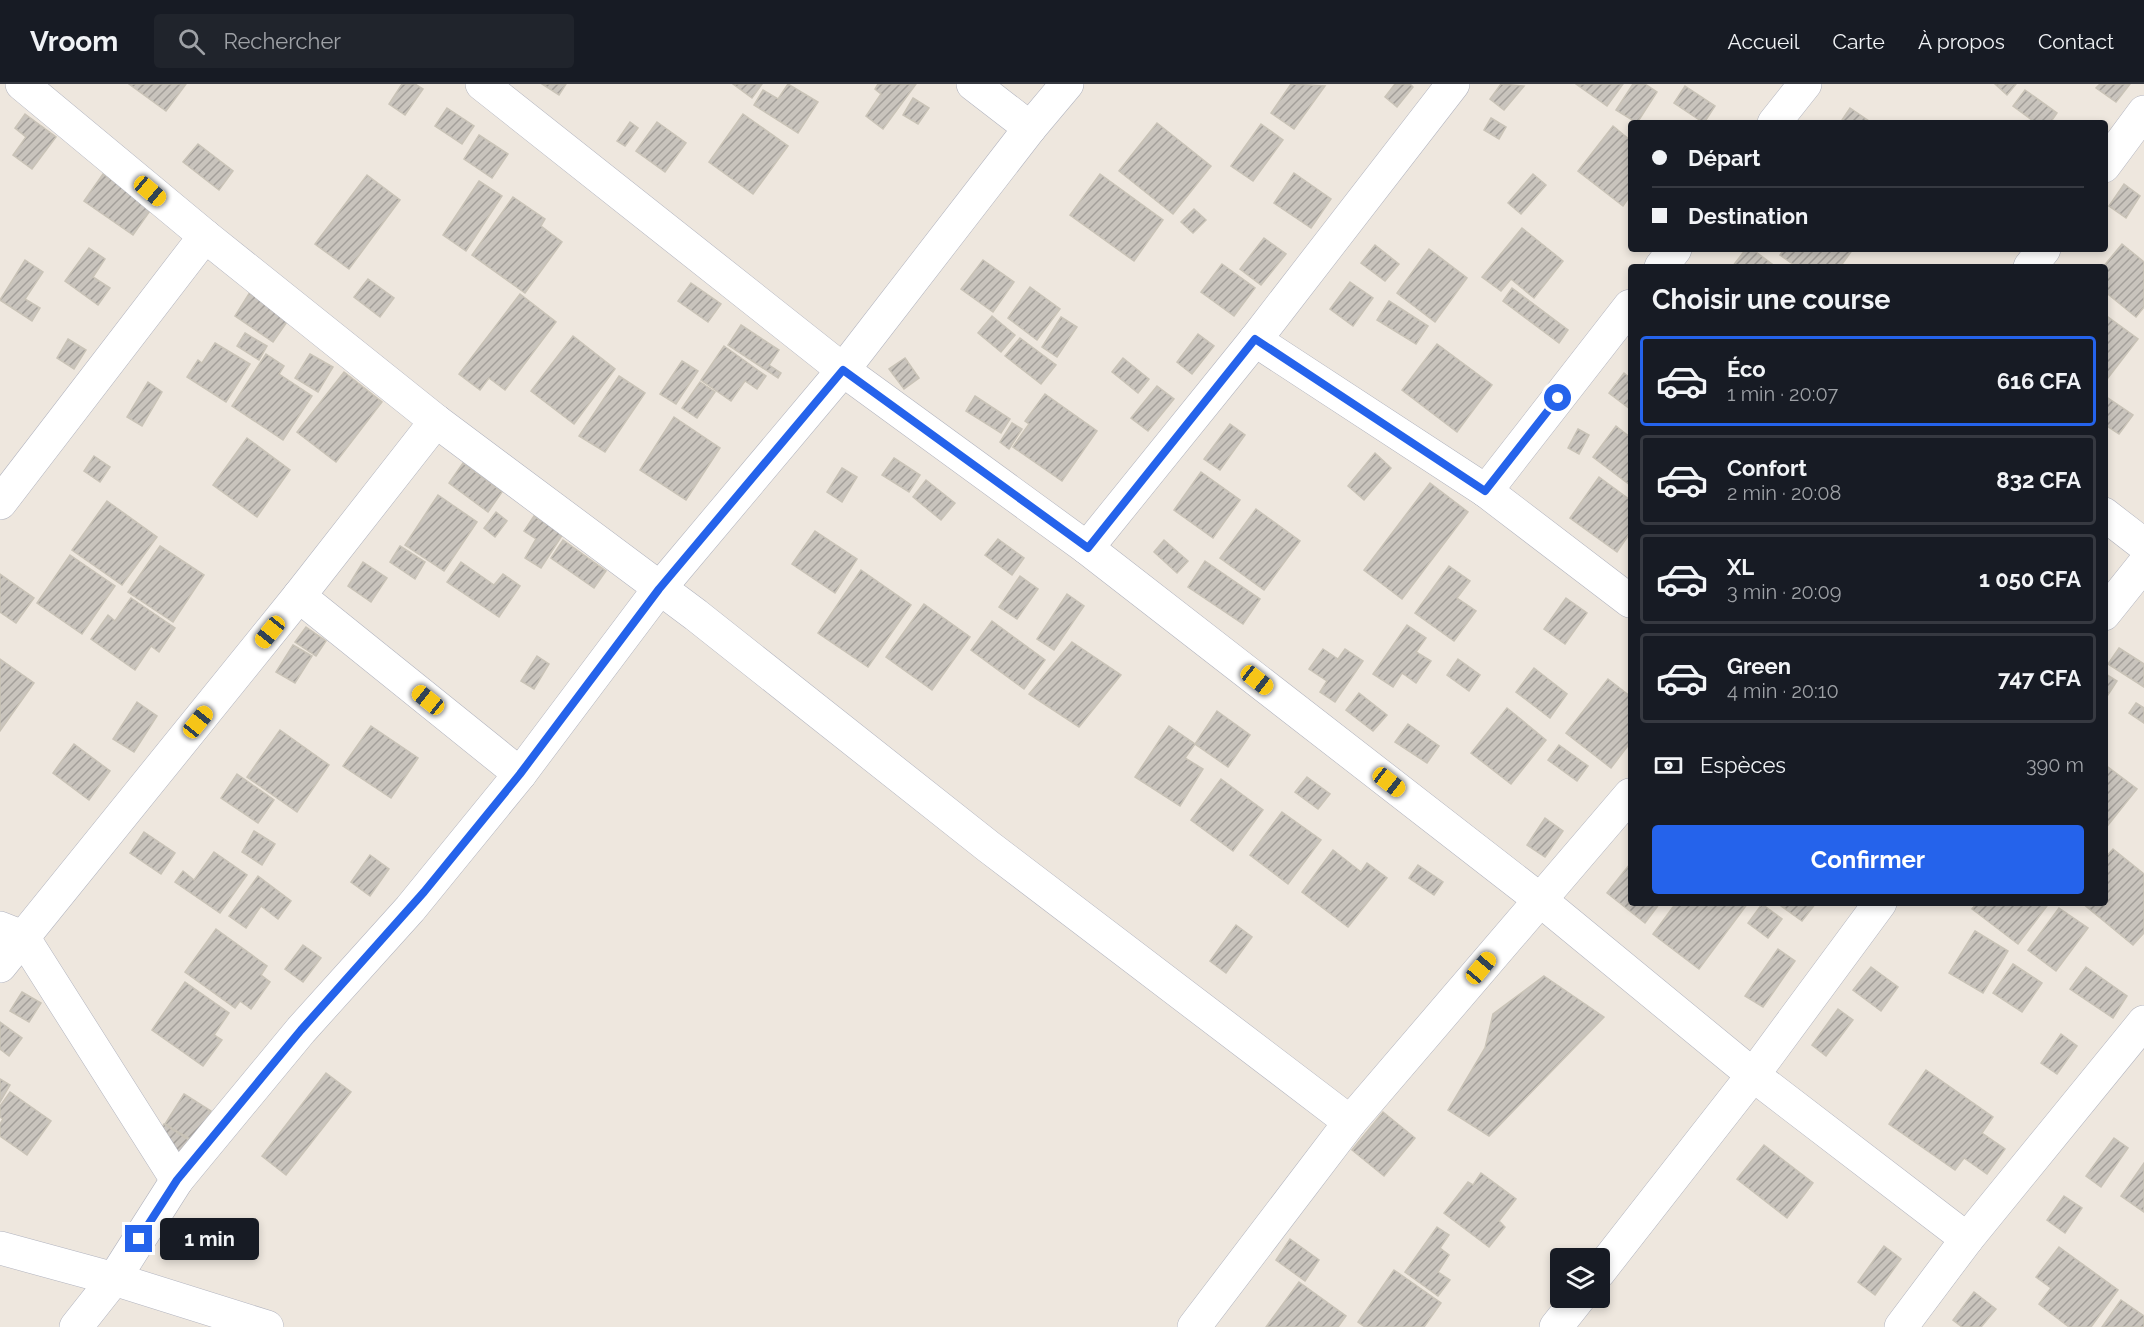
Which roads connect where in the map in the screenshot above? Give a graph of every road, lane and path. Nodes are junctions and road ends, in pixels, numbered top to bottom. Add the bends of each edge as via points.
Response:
1 (22, 84) edge
2 (482, 84) edge
3 (973, 84) edge
4 (1067, 84) edge
5 (1453, 84) edge
6 (1805, 84) edge
7 (2144, 112) edge
8 (1776, 120) edge
9 (1030, 128) junction
10 (2108, 161) edge
11 (205, 236) junction
12 (1673, 252) edge
13 (1663, 264) edge
14 (1628, 309) edge
15 (1255, 339) junction
16 (843, 370) junction
17 (436, 421) junction
18 (1485, 491) junction
19 (0, 503) edge
20 (2108, 517) edge
21 (2144, 546) edge
22 (1088, 548) junction
23 (2144, 564) edge
24 (659, 589) junction
25 (299, 596) junction
26 (1628, 599) edge
27 (2108, 609) edge
28 (520, 774) junction
29 (1628, 797) edge
30 (1539, 899) junction
31 (1878, 906) edge
32 (12, 933) edge
33 (0, 966) edge
34 (2144, 1022) edge
35 (1753, 1075) junction
36 (1350, 1122) junction
37 (177, 1180) junction
38 (1967, 1239) junction
39 (0, 1248) edge
40 (1610, 1258) edge
41 (114, 1279) junction
42 (1571, 1308) edge
43 (76, 1327) edge
44 (267, 1327) edge
45 (1194, 1327) edge
46 (1556, 1327) edge
47 (1900, 1327) edge

1 - 11 street
2 - 16 street
3 - 9 street
4 - 9 street
5 - 15 street
6 - 8 street
7 - 10 street
9 - 16 street
11 - 17 street
11 - 19 street
12 - 13 street
14 - 18 street
15 - 18 street
15 - 22 street
16 - 22 street
16 - 24 street
17 - 24 street
17 - 25 street
18 - 26 street
20 - 21 street
22 - 30 street
23 - 27 street
24 - 28 street
24 - 36 street
25 - 28 street
25 - 32 street
28 - 37 street via 410,909 301,1030
29 - 30 street
30 - 35 street
30 - 36 street
31 - 35 street
32 - 33 street
32 - 37 street
34 - 38 street
35 - 38 street
35 - 40 street
36 - 45 street
37 - 41 street
38 - 47 street
39 - 41 street
41 - 43 street
41 - 44 street
42 - 46 street

